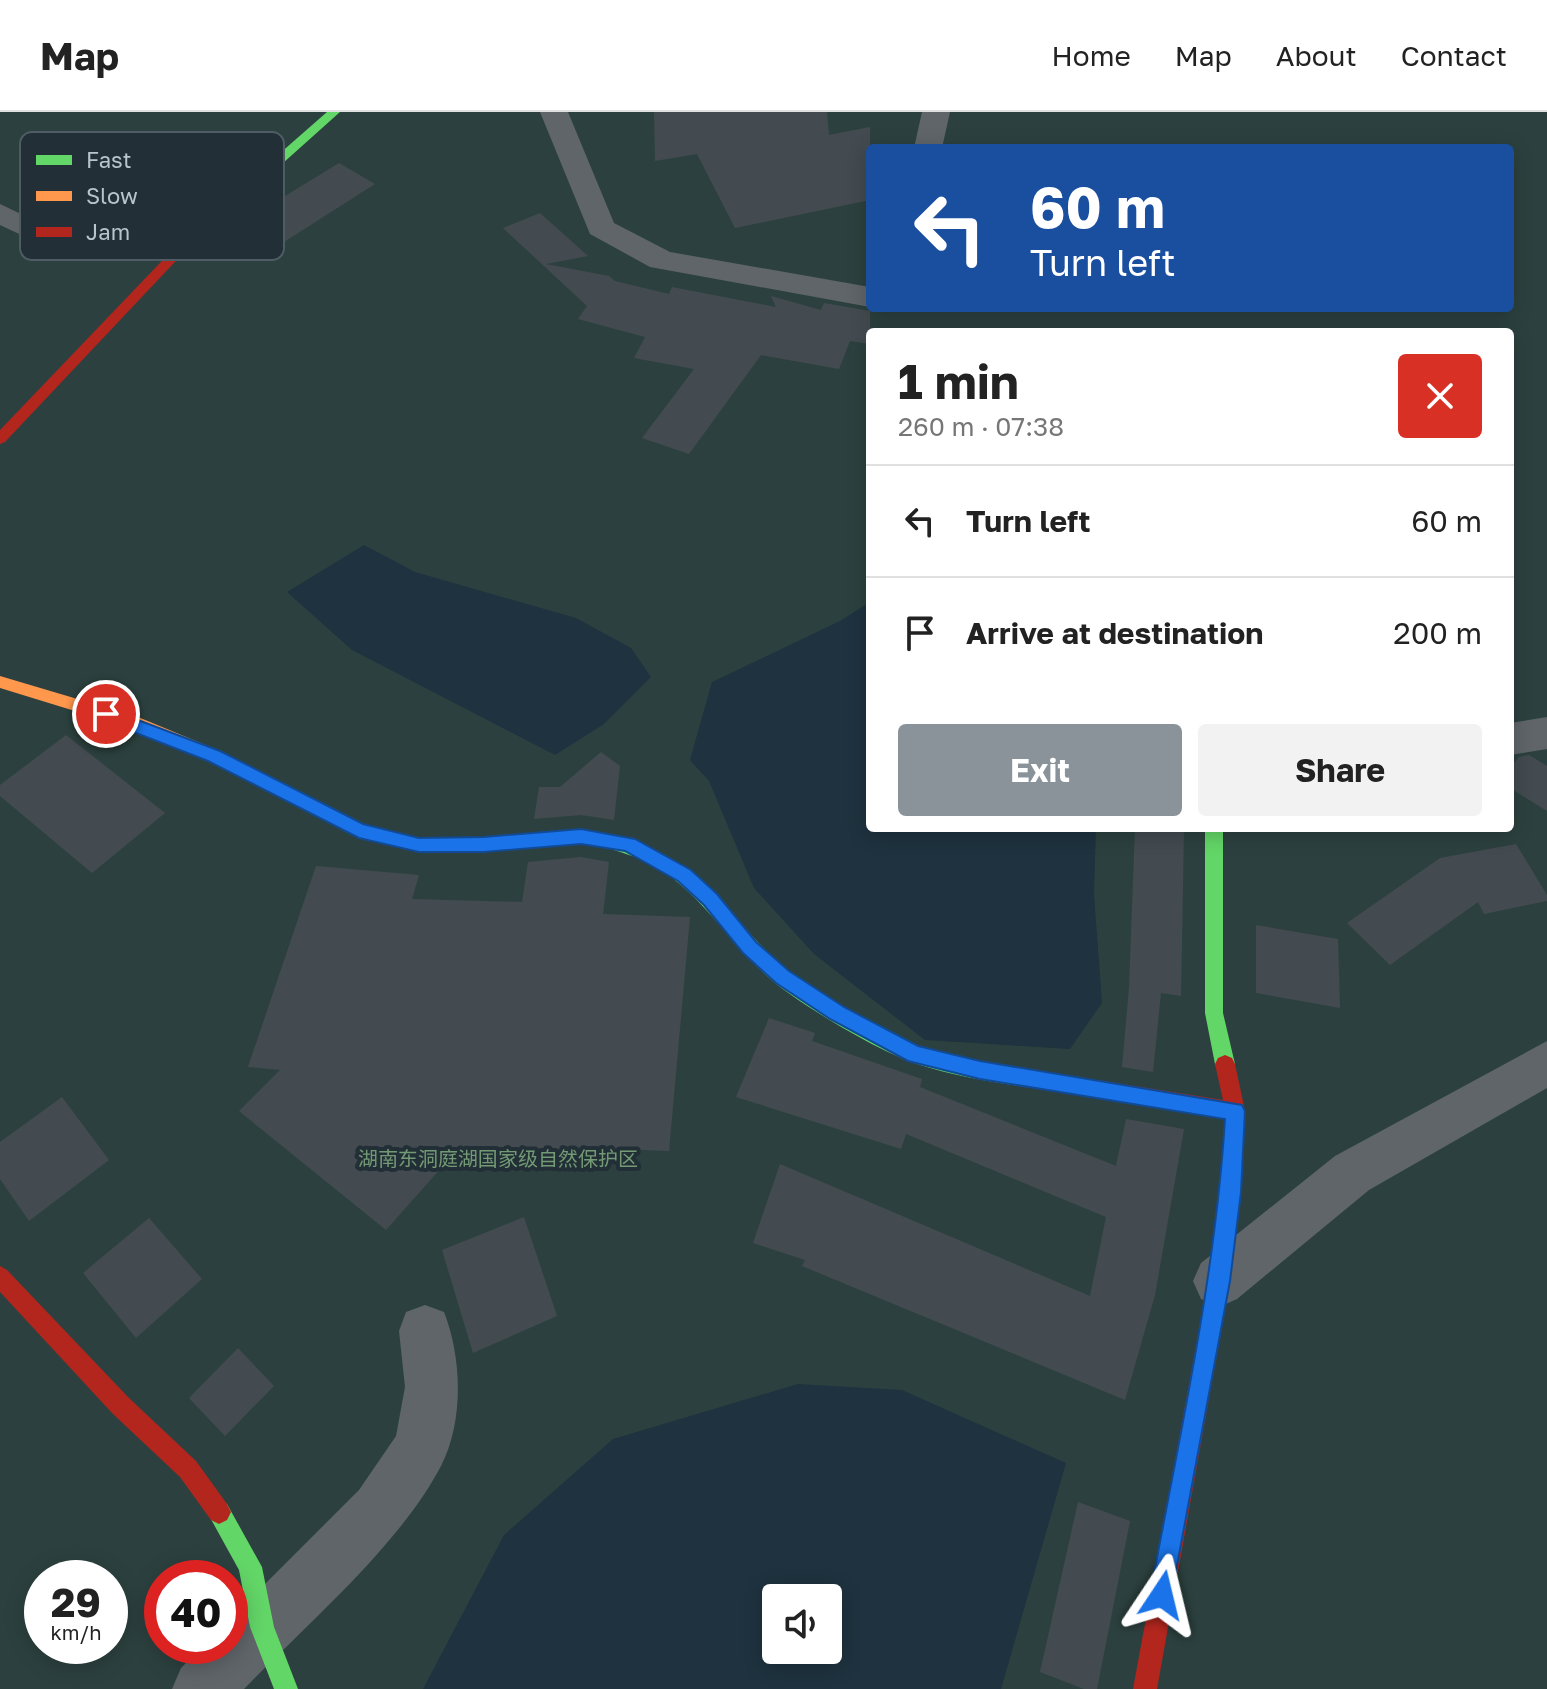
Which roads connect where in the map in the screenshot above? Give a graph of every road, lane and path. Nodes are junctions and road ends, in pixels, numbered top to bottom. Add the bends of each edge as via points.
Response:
1 (334, 112) edge
2 (554, 112) edge
3 (936, 112) edge
4 (929, 144) edge
5 (284, 156) edge
6 (0, 213) edge
7 (20, 223) edge
8 (172, 260) edge
9 (866, 296) edge
10 (0, 439) edge
11 (0, 682) edge
12 (1547, 733) edge
13 (1514, 738) edge
14 (1214, 832) edge
15 (1547, 1063) edge
16 (1235, 1111) junction
17 (0, 1277) edge
18 (1219, 1281) junction
19 (425, 1331) dead end
20 (262, 1627) junction
21 (202, 1689) edge
22 (286, 1689) edge
23 (1145, 1689) edge

1 - 5 street
2 - 9 street via 601,228 661,260
3 - 4 street
6 - 7 street
8 - 10 street
11 - 16 street via 132,722 214,756 359,831 419,845 581,836 628,844 684,875 782,977 914,1054 980,1070
12 - 13 street
14 - 16 street via 1214,1013
15 - 18 street via 1352,1173
16 - 18 street
17 - 20 street via 188,1469 250,1567
18 - 23 street
19 - 20 street via 432,1387 421,1447 379,1510
20 - 21 street
20 - 22 street

